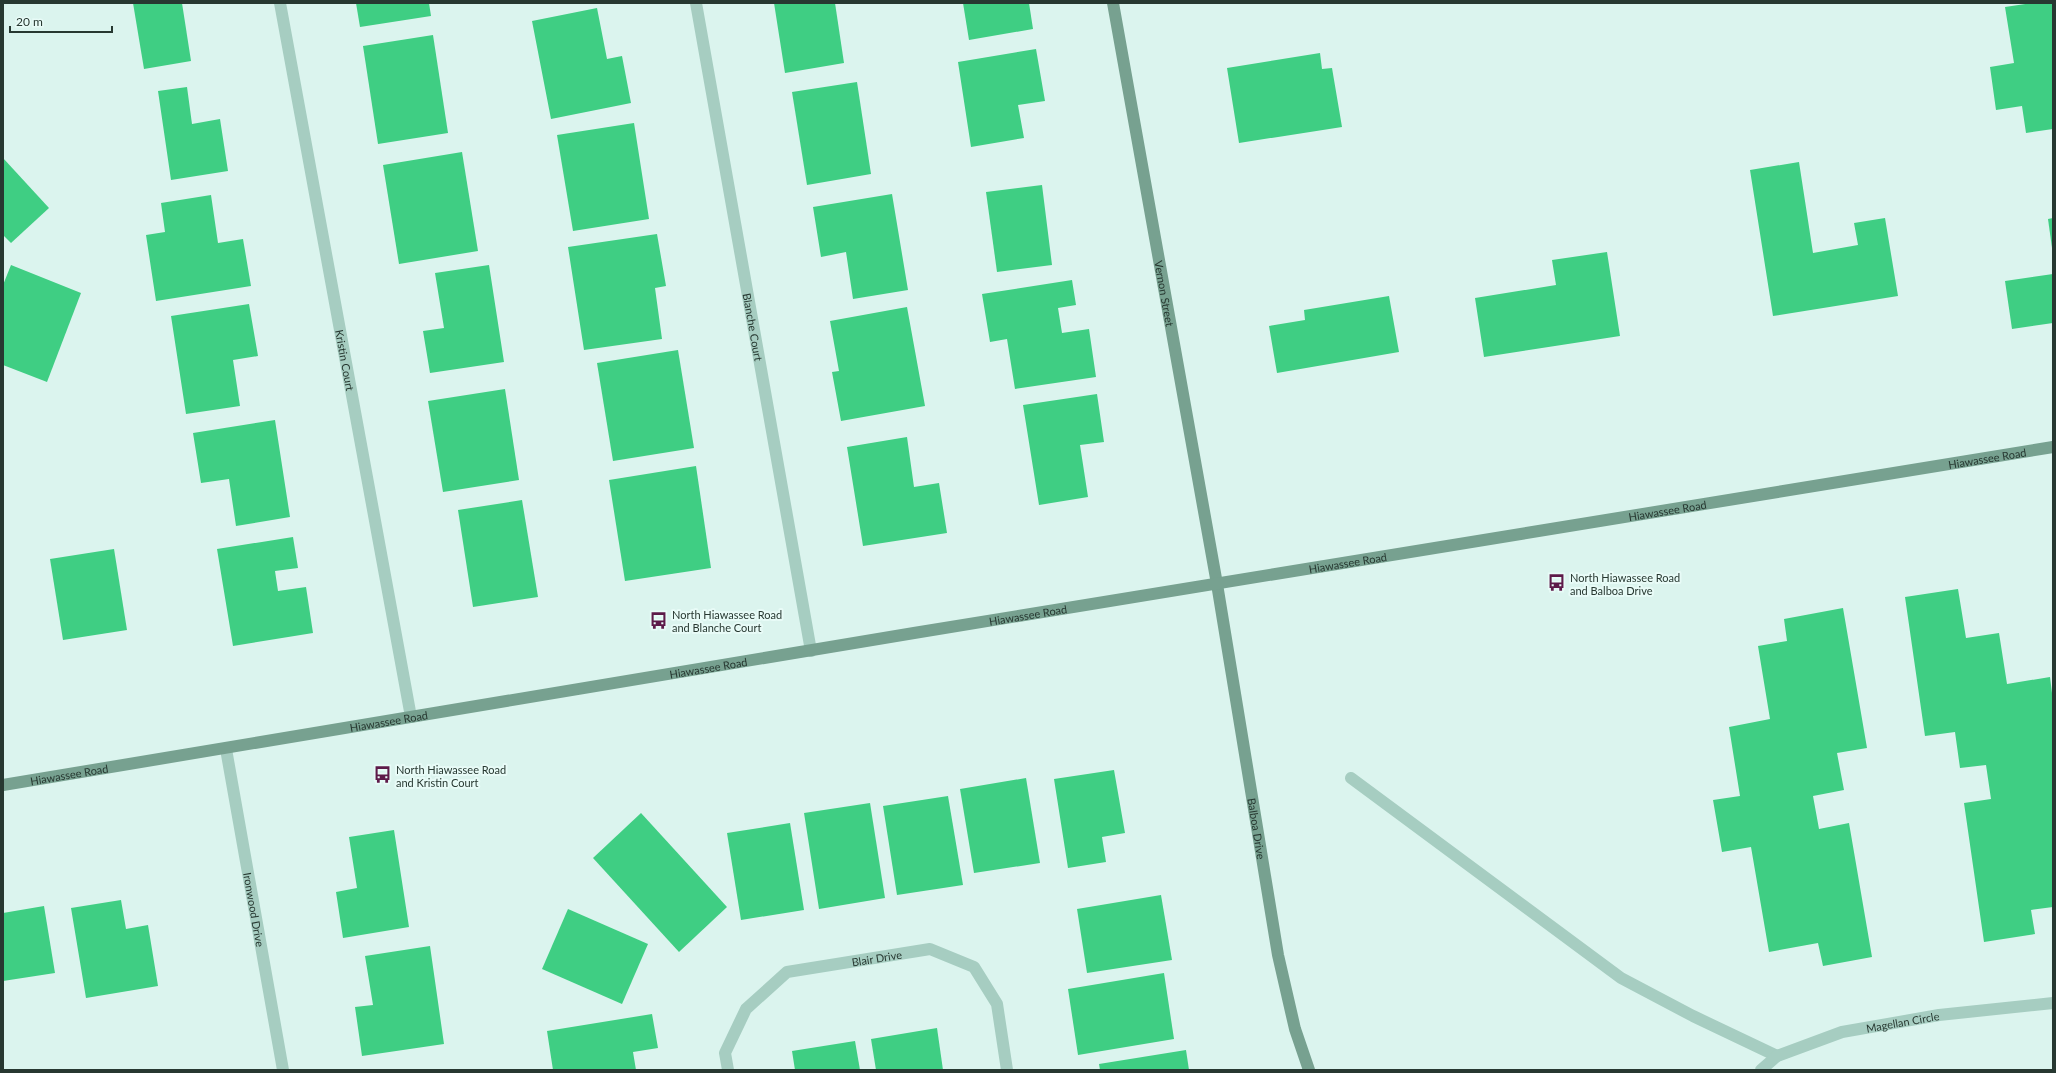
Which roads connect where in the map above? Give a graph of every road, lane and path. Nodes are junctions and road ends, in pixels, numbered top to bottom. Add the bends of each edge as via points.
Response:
1 (280, 3) edge
2 (696, 3) edge
3 (1113, 3) edge
4 (2053, 447) edge
5 (1217, 584) junction
6 (811, 651) junction
7 (411, 717) junction
8 (226, 749) junction
9 (1351, 778) dead end
10 (3, 785) edge
11 (2053, 1003) edge
12 (1777, 1056) junction
13 (283, 1070) edge
14 (728, 1070) edge
15 (1007, 1070) edge
16 (1309, 1070) edge
17 (1761, 1070) edge

1 - 7 street, Kristin Court
2 - 6 street, Blanche Court
3 - 5 main road, Vernon Street
4 - 5 main road, Hiawassee Road
5 - 6 main road, Hiawassee Road
5 - 16 main road, Balboa Drive via 1278,955 1295,1029
6 - 7 main road, Hiawassee Road
7 - 8 main road, Hiawassee Road
8 - 10 main road, Hiawassee Road
8 - 13 street, Ironwood Drive
9 - 12 street via 1621,978
11 - 12 street, Magellan Circle via 1939,1015 1842,1032
12 - 17 street, Magellan Circle
14 - 15 street, Blair Drive via 725,1053 746,1009 787,972 930,949 974,968 997,1004

